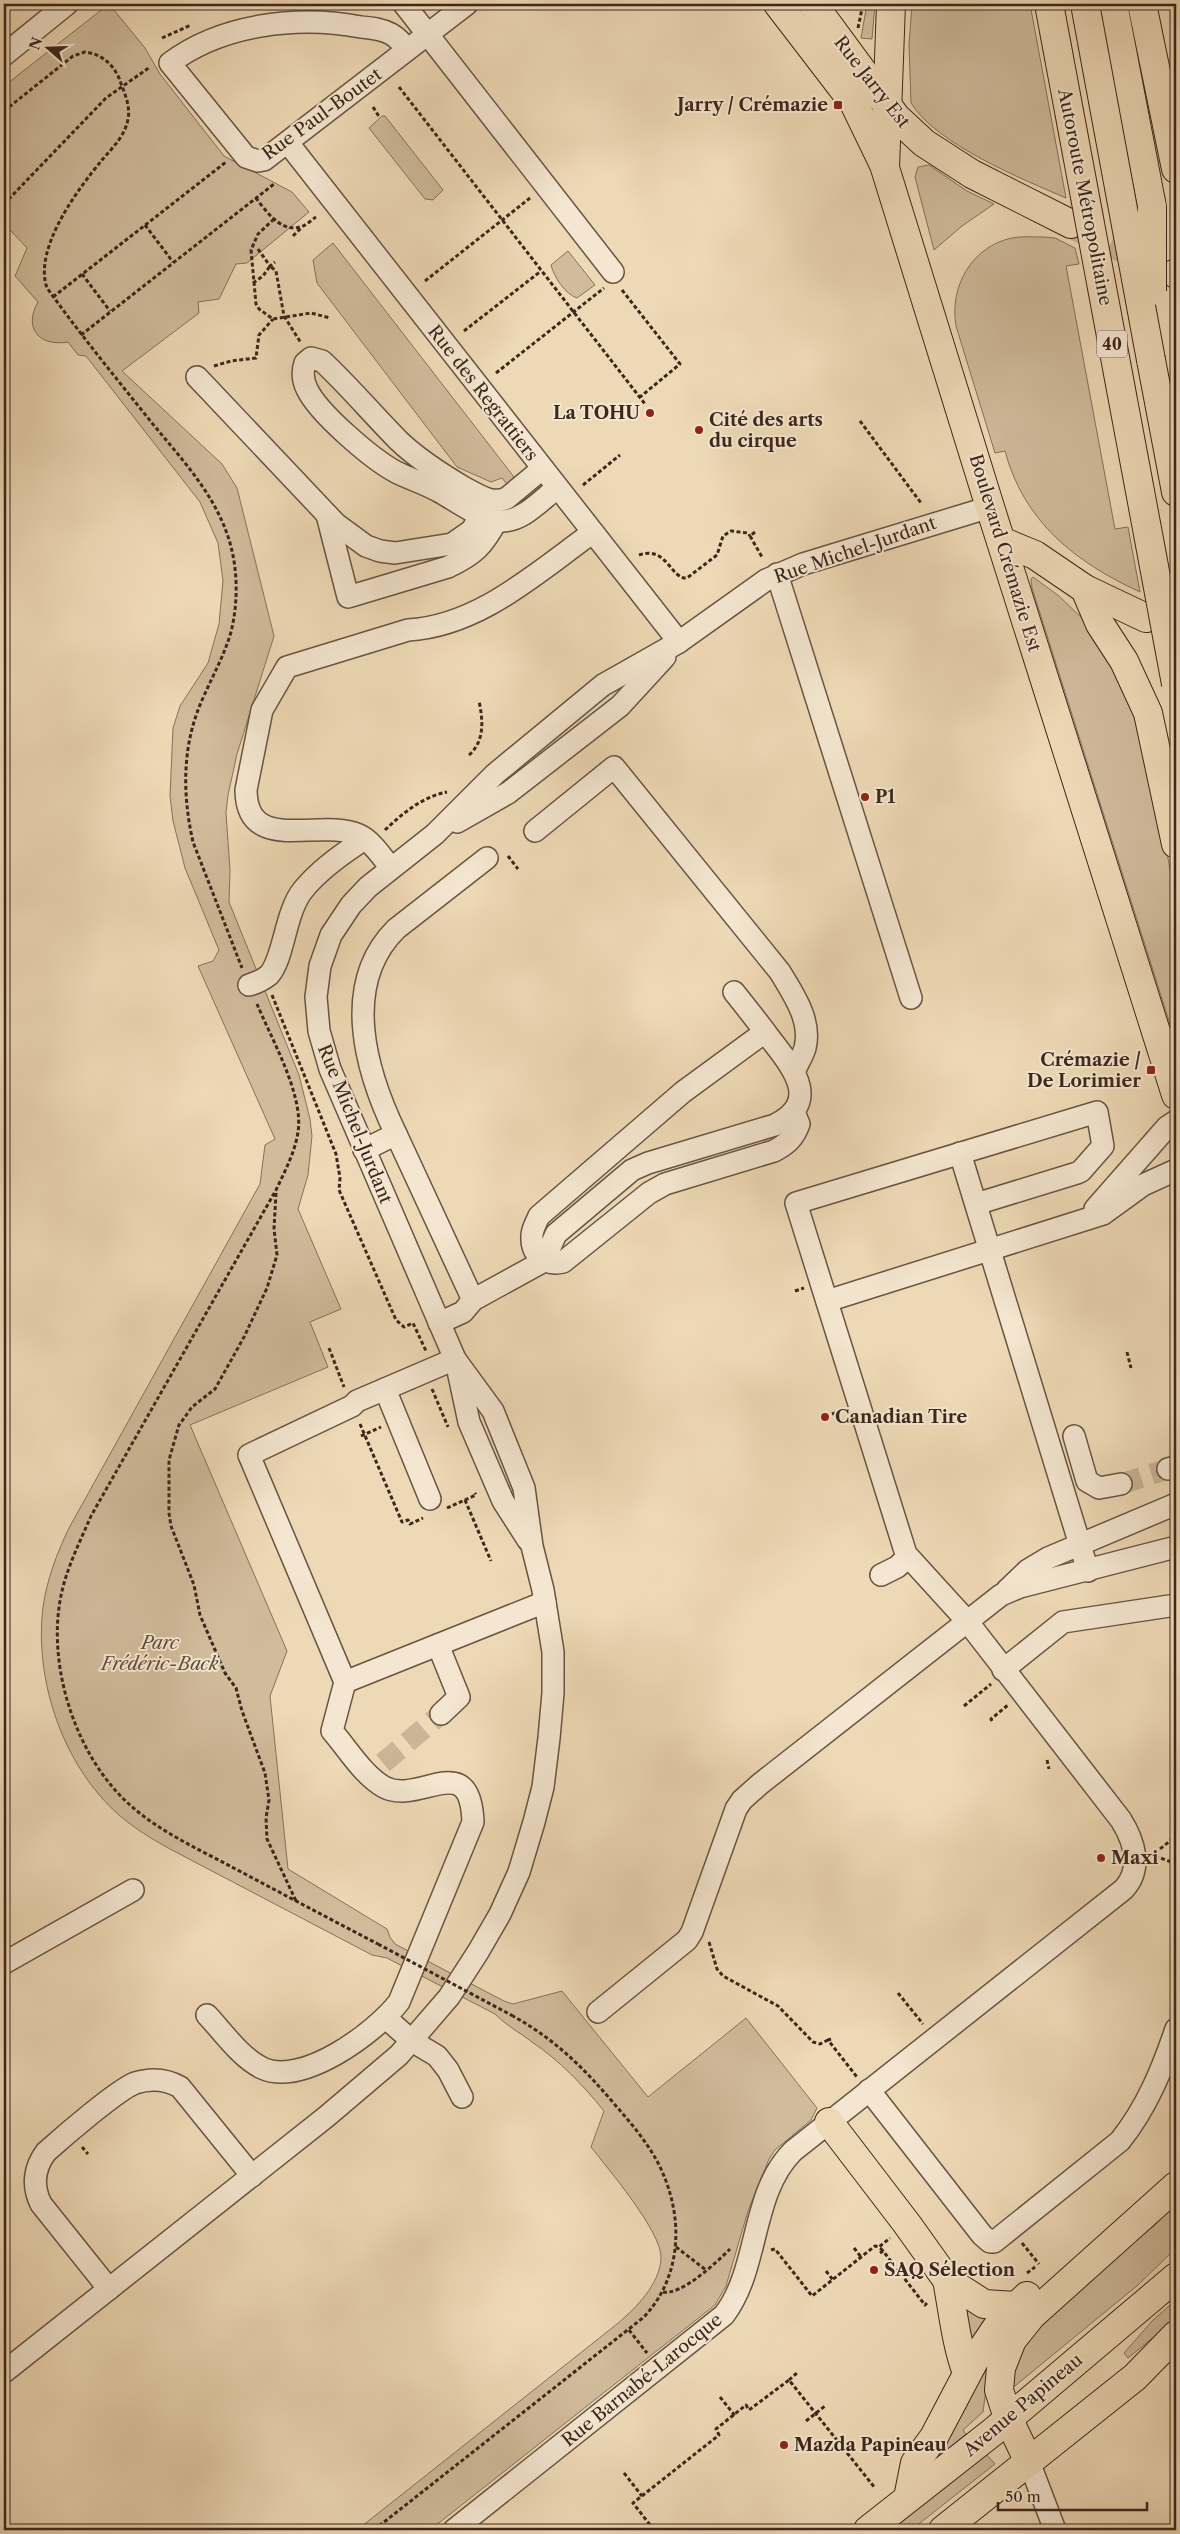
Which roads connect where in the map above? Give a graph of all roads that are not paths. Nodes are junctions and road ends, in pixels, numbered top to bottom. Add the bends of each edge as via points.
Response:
1 (67, 4) edge
2 (404, 4) edge
3 (468, 4) edge
4 (778, 4) edge
5 (892, 4) edge
6 (1049, 4) edge
7 (1085, 4) edge
8 (1114, 4) edge
9 (1142, 4) edge
10 (823, 8) edge
11 (428, 34) junction
12 (408, 50) junction
13 (4, 54) edge
14 (1168, 98) edge
15 (889, 108) junction
16 (288, 143) junction
17 (886, 168) junction
18 (1176, 169) edge
19 (1071, 224) tunnel mouth
20 (614, 281) road end
21 (1151, 360) junction
22 (197, 377) dead end
23 (542, 470) junction
24 (556, 488) junction
25 (1176, 492) edge
26 (990, 507) junction
27 (489, 511) junction
28 (327, 515) junction
29 (592, 533) junction
30 (1001, 541) junction
31 (777, 574) junction
32 (1085, 589) junction
33 (1146, 618) dead end
34 (679, 642) junction
35 (1176, 684) edge
36 (524, 750) junction
37 (538, 771) junction
38 (535, 831) dead end
39 (435, 834) junction
40 (365, 839) junction
41 (1176, 844) edge
42 (488, 858) dead end
43 (391, 868) junction
44 (257, 981) road end
45 (734, 992) dead end
46 (911, 998) dead end
47 (765, 1032) junction
48 (794, 1070) junction
49 (1176, 1095) edge
50 (794, 1112) junction
51 (1176, 1121) edge
52 (396, 1134) junction
53 (364, 1150) junction
54 (960, 1153) junction
55 (1176, 1170) edge
56 (976, 1204) junction
57 (1073, 1224) junction
58 (990, 1250) junction
59 (544, 1261) junction
60 (472, 1300) junction
61 (827, 1301) junction
62 (439, 1323) junction
63 (455, 1359) junction
64 (385, 1389) junction
65 (1074, 1436) dead end
66 (1122, 1484) tunnel mouth
67 (430, 1499) dead end
68 (1176, 1504) edge
69 (1080, 1545) junction
70 (1176, 1547) edge
71 (908, 1557) junction
72 (1088, 1570) junction
73 (881, 1575) dead end
74 (1001, 1595) junction
75 (545, 1602) junction
76 (1176, 1604) edge
77 (967, 1622) junction
78 (438, 1645) junction
79 (998, 1676) junction
80 (344, 1682) junction
81 (441, 1714) tunnel mouth
82 (133, 1890) dead end
83 (4, 1963) edge
84 (598, 2012) dead end
85 (207, 2015) dead end
86 (386, 2018) junction
87 (1176, 2029) edge
88 (412, 2041) junction
89 (864, 2085) junction
90 (462, 2097) dead end
91 (829, 2122) junction
92 (252, 2176) junction
93 (1176, 2186) edge
94 (1113, 2241) junction
95 (1176, 2277) edge
96 (109, 2289) junction
97 (938, 2290) junction
98 (1016, 2306) junction
99 (1176, 2334) edge
100 (1176, 2362) edge
101 (4, 2372) edge
102 (967, 2373) junction
103 (1135, 2378) junction
104 (1008, 2418) junction
105 (1029, 2462) junction
106 (908, 2498) junction
107 (454, 2530) edge
108 (868, 2530) edge
109 (943, 2530) edge
110 (1055, 2530) edge

1 - 13 street
2 - 11 street
3 - 11 street, Rue Paul-Boutet
4 - 17 main road, Rue Jarry Est via 854,103
5 - 15 main road, Boulevard Crémazie Est
6 - 35 main road, Autoroute Métropolitaine / 40, bridge
7 - 21 main road, Autoroute Métropolitaine / 40, bridge
8 - 21 main road, bridge via 1152,207
9 - 14 main road
10 - 15 main road, Rue Jarry Est
11 - 12 street, Rue Paul-Boutet
11 - 20 street via 546,186
12 - 16 street, Rue Paul-Boutet
12 - 16 street, Rue Paul-Boutet via 390,34 380,30 344,23 295,23 255,28 216,38 162,64 246,157 264,160
14 - 18 main road
15 - 17 main road, Boulevard Crémazie Est
15 - 19 main road, Rue Jarry Est via 909,131 953,164
16 - 23 street, Rue des Regrattiers
17 - 26 main road, Boulevard Crémazie Est
21 - 25 main road, Autoroute Métropolitaine / 40
22 - 28 street
23 - 24 street, Rue des Regrattiers
23 - 27 street
24 - 27 street via 519,517
24 - 29 street, Rue des Regrattiers
26 - 30 main road, Boulevard Crémazie Est
26 - 31 street, Rue Michel-Jurdant
27 - 27 street via 400,442 322,361 311,358 304,364 307,390 349,436 394,471
27 - 28 street via 467,536 452,544 395,554 366,546
27 - 28 street via 481,547 462,560 348,597
29 - 34 street, Rue des Regrattiers
29 - 40 street via 496,601 467,616 440,625 408,630 287,667 265,702 259,720 246,790 251,816 262,826 270,828 338,830
30 - 32 main road via 1035,555
30 - 49 main road, Boulevard Crémazie Est
31 - 34 street, Rue Michel-Jurdant via 735,600
31 - 46 street
32 - 33 main road
32 - 41 main road via 1148,713
34 - 36 street, Rue Michel-Jurdant via 603,686
34 - 37 street, Rue Michel-Jurdant via 620,706
36 - 37 street via 528,765
36 - 39 street, Rue Michel-Jurdant
37 - 39 street, Rue Michel-Jurdant via 508,793
38 - 48 street via 614,767 780,972 804,1016 805,1048
39 - 43 street, Rue Michel-Jurdant
40 - 43 street
40 - 44 street via 302,891 291,912 273,969
42 - 52 street via 396,929 372,964 365,999 365,1048 380,1100
43 - 53 street, Rue Michel-Jurdant via 368,887 340,918 324,951 317,983 316,1012 323,1047 341,1099
45 - 47 street
47 - 48 street
47 - 59 street via 683,1092 539,1216 533,1227 532,1239 534,1249
48 - 50 street via 800,1091
50 - 59 street via 776,1125 632,1170 556,1234
50 - 59 street via 799,1124 795,1134 774,1151 665,1184 563,1262
51 - 57 street via 1167,1127 1102,1202
52 - 53 street
52 - 60 street
53 - 62 street, Rue Michel-Jurdant
54 - 56 street
54 - 56 street via 1097,1112 1103,1146 1081,1171
54 - 61 street via 796,1204
55 - 57 street via 1143,1185 1103,1214
56 - 58 street
57 - 58 street
58 - 61 street
58 - 69 street
59 - 60 street
60 - 62 street via 463,1312
61 - 71 street
62 - 63 street, Rue Michel-Jurdant
63 - 64 street via 431,1379
63 - 75 street, Rue Michel-Jurdant via 468,1422 503,1501 532,1546
64 - 67 street
64 - 80 street via 248,1455
65 - 66 street via 1087,1480 1099,1488
68 - 69 street
69 - 72 street
69 - 74 street via 1033,1566
70 - 72 street
71 - 73 street
71 - 77 street, Rue Barnabé-Larocque
72 - 74 street
74 - 77 street
75 - 78 street
75 - 88 street, Rue Michel-Jurdant via 553,1652 552,1711 543,1787 529,1840 506,1900 478,1952 449,1998
76 - 79 street via 1063,1622
77 - 79 street, Rue Barnabé-Larocque
77 - 84 street via 742,1800 726,1835 692,1932
78 - 80 street
78 - 81 street via 459,1697
79 - 89 street, Rue Barnabé-Larocque via 1124,1824 1134,1846 1133,1874 1124,1889
80 - 86 street via 332,1731 384,1787 407,1792 443,1782 456,1784 466,1791 472,1806 473,1822 399,2002
82 - 83 street
85 - 86 street via 248,2059 277,2073 295,2072 315,2065 368,2034
86 - 88 street
87 - 89 street via 1154,2088 1120,2141 994,2242 980,2233
88 - 90 street via 437,2056
88 - 92 street, Rue Michel-Jurdant via 373,2078
89 - 91 street, Rue Barnabé-Larocque
91 - 97 main road via 907,2224
91 - 107 street, Rue Barnabé-Larocque via 793,2151 778,2169 740,2284 724,2315
92 - 96 street, Rue Michel-Jurdant
92 - 96 street via 180,2087 171,2082 147,2080 121,2092 46,2152 35,2177 40,2204
93 - 94 main road
94 - 98 main road via 1053,2276
94 - 104 main road via 1032,2315 1012,2340 998,2382
95 - 104 main road, Avenue Papineau
96 - 101 street, Rue Michel-Jurdant
97 - 98 main road via 984,2304
97 - 102 main road via 958,2335 958,2350
98 - 102 main road via 985,2342
99 - 103 main road
100 - 103 main road
102 - 106 main road via 934,2437 915,2463
103 - 105 main road
104 - 105 main road
104 - 106 main road, Avenue Papineau
105 - 109 main road
105 - 110 street
106 - 108 main road, Avenue Papineau

